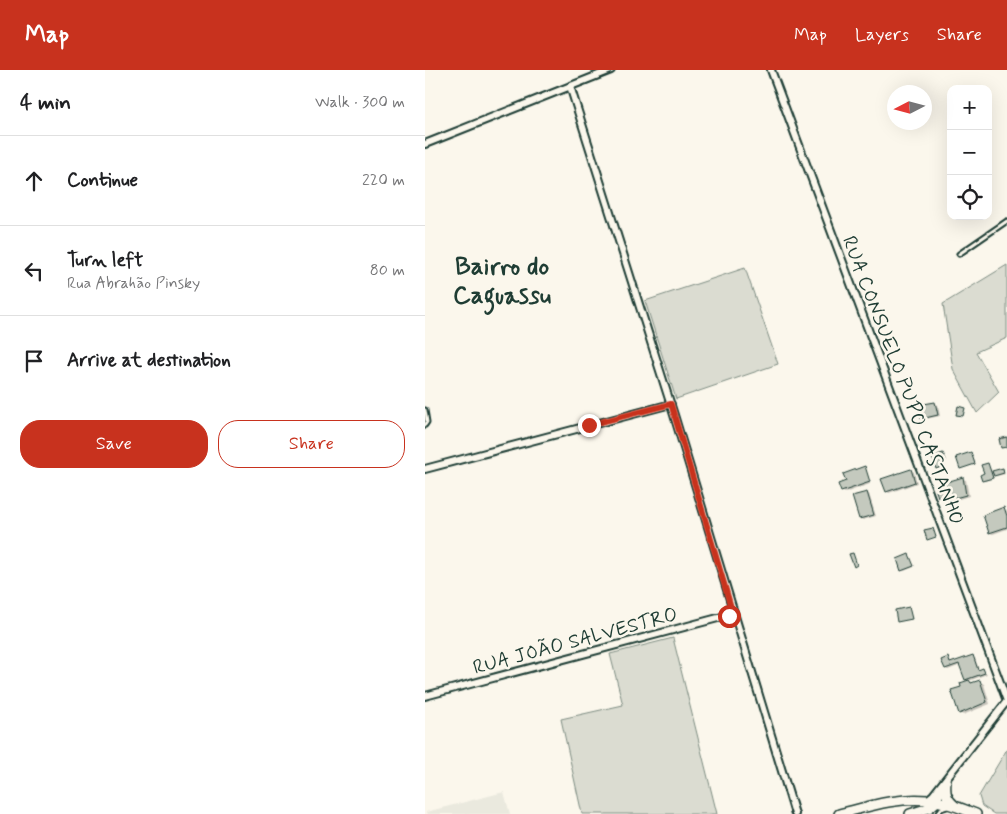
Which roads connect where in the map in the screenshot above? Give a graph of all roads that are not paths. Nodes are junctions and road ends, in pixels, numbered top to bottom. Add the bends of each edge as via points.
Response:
1 (611, 70) edge
2 (771, 70) edge
3 (570, 86) junction
4 (425, 144) edge
5 (1007, 221) edge
6 (959, 254) dead end
7 (671, 404) junction
8 (425, 410) edge
9 (425, 425) edge
10 (425, 469) edge
11 (733, 614) junction
12 (425, 696) edge
13 (1007, 701) edge
14 (948, 778) junction
15 (927, 800) junction
16 (937, 801) junction
17 (955, 806) junction
18 (795, 814) edge
19 (839, 814) edge
20 (909, 814) edge
21 (938, 814) edge
22 (976, 814) edge

1 - 3 street
2 - 13 street, RUA CONSUELO PUPO CASTANHO
3 - 4 street
3 - 7 street
5 - 6 lane
7 - 10 street
7 - 11 street
8 - 9 lane
11 - 12 street, RUA JOÃO SALVESTRO
11 - 18 street
13 - 14 street
14 - 15 street
14 - 16 street
14 - 17 main road via 946,795
15 - 16 main road
15 - 19 main road via 881,804
16 - 17 main road
16 - 20 main road via 929,808
17 - 21 lane via 944,806
17 - 22 main road

